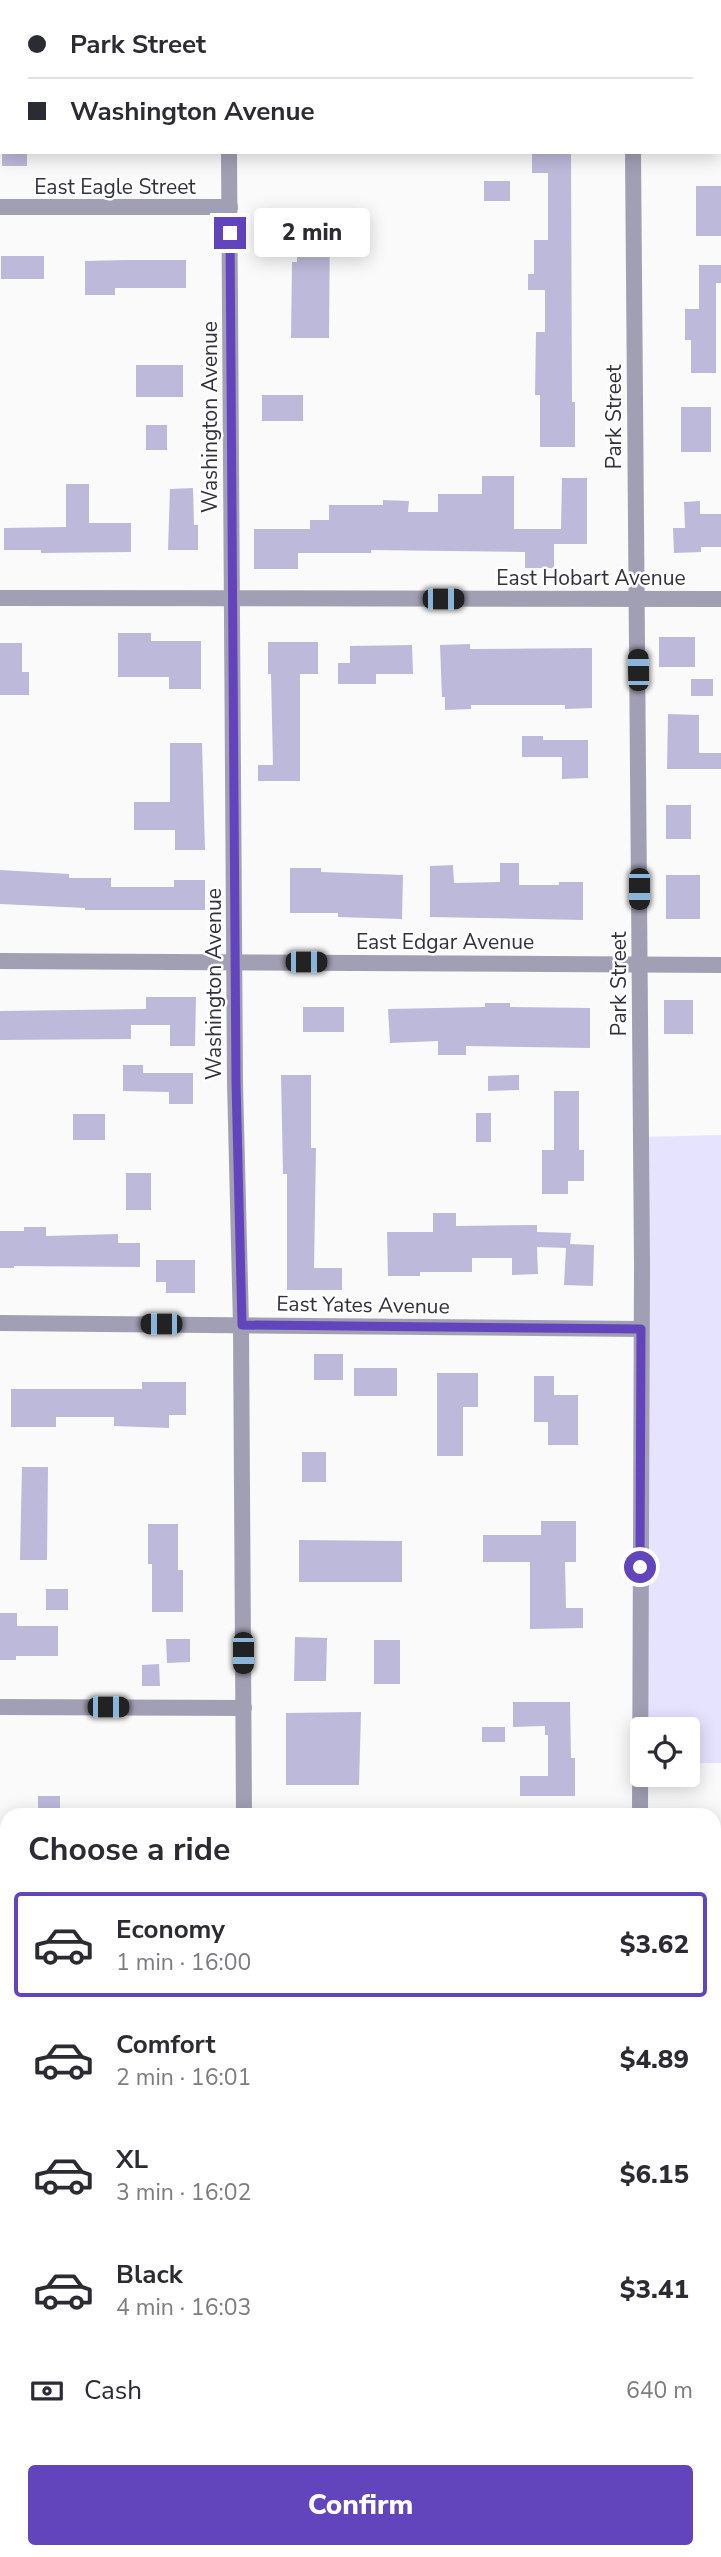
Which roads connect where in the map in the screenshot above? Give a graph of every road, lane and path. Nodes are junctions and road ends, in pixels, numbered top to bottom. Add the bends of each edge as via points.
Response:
1 (229, 154) edge
2 (634, 154) edge
3 (0, 207) edge
4 (230, 207) junction
5 (0, 598) edge
6 (233, 598) junction
7 (721, 599) edge
8 (637, 600) junction
9 (0, 961) edge
10 (236, 962) junction
11 (640, 965) junction
12 (721, 965) edge
13 (0, 1323) edge
14 (242, 1325) junction
15 (641, 1329) junction
16 (0, 1707) edge
17 (244, 1708) junction
18 (244, 1808) edge
19 (640, 1808) edge

1 - 4 street, Washington Avenue
2 - 8 street, Park Street
3 - 4 street, East Eagle Street
4 - 6 street, Washington Avenue
5 - 6 street, East Hobart Avenue
6 - 8 street, East Hobart Avenue
6 - 10 street, Washington Avenue
7 - 8 street, East Hobart Avenue
8 - 11 street, Park Street
9 - 10 street, East Edgar Avenue
10 - 11 street, East Edgar Avenue
10 - 14 street, Washington Avenue
11 - 12 street, East Edgar Avenue
11 - 15 street, Park Street
13 - 14 street, East Yates Avenue
14 - 15 street, East Yates Avenue
14 - 17 street, Washington Avenue
15 - 19 street, Park Street
16 - 17 street
17 - 18 street, Washington Avenue

